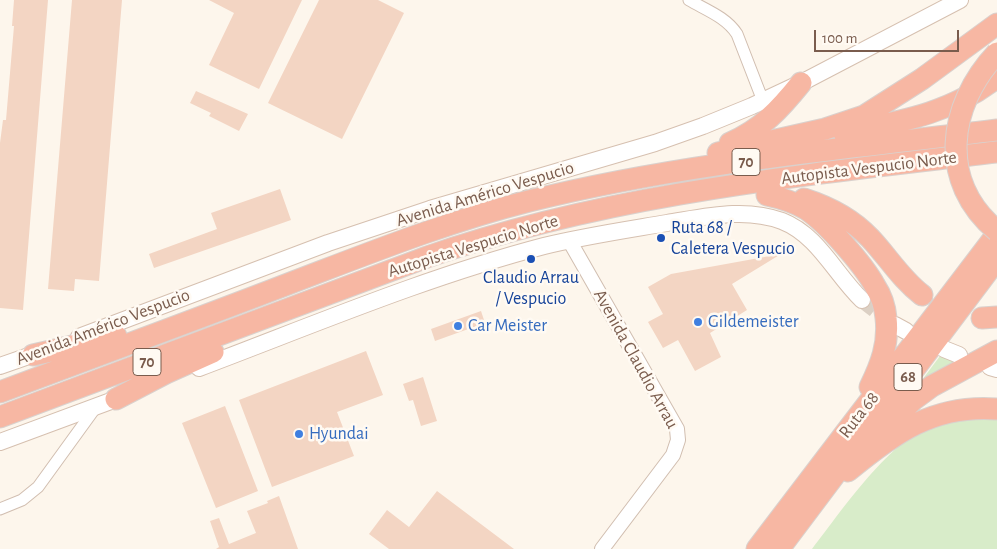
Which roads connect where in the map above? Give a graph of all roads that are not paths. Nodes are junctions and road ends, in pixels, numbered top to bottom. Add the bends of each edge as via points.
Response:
1 (689, 0) edge
2 (960, 0) edge
3 (997, 24) edge
4 (997, 53) edge
5 (997, 77) edge
6 (801, 83) junction
7 (763, 101) junction
8 (997, 130) edge
9 (997, 152) edge
10 (694, 158) junction
11 (656, 173) junction
12 (684, 194) junction
13 (767, 195) junction
14 (997, 232) edge
15 (569, 240) junction
16 (997, 259) edge
17 (922, 295) dead end
18 (862, 300) tunnel mouth
19 (242, 302) junction
20 (295, 307) junction
21 (32, 354) junction
22 (995, 362) edge
23 (0, 366) edge
24 (0, 392) edge
25 (116, 400) junction
26 (96, 408) junction
27 (997, 409) edge
28 (0, 418) edge
29 (853, 422) junction
30 (0, 442) edge
31 (820, 494) junction
32 (0, 509) edge
33 (602, 549) edge
34 (757, 549) edge
35 (778, 549) edge

1 - 7 street via 732,26
2 - 6 main road, Avenida Américo Vespucio
3 - 10 highway via 922,79 864,116 825,129
4 - 14 highway, bridge via 970,92 959,120 956,141 959,174 966,193 980,215
5 - 11 highway via 952,105 917,118
6 - 7 main road, Avenida Américo Vespucio
6 - 10 highway via 766,122 732,142
7 - 21 main road, Avenida Américo Vespucio via 663,140 430,209 328,243
8 - 11 highway, Autopista Vespucio Norte / 70
9 - 12 highway, Autopista Vespucio Norte / 70 via 745,183
10 - 11 highway
11 - 19 highway, Autopista Vespucio Norte / 70 via 550,196 462,220
12 - 13 highway
12 - 20 highway, Autopista Vespucio Norte / 70 via 601,208 499,234 427,257
13 - 17 highway via 799,198 846,218 869,237
13 - 29 highway via 796,204 822,222 870,276 881,298 886,318 885,351
14 - 29 highway, Ruta 68 / 68
15 - 18 main road via 717,216 761,215 785,222 808,237
15 - 25 main road via 423,283
15 - 33 street, Avenida Claudio Arrau via 677,429 678,440 673,455
16 - 31 highway, Ruta 68 / 68
19 - 21 highway via 102,340
19 - 24 highway, Autopista Vespucio Norte / 70
20 - 25 highway via 240,339
20 - 28 highway, Autopista Vespucio Norte / 70
21 - 23 main road, Avenida Américo Vespucio
22 - 31 highway via 944,379 913,400
25 - 26 main road
26 - 30 main road
26 - 32 street via 38,488 22,500
27 - 31 highway via 958,410 909,426 878,445
29 - 34 highway, Ruta 68 / 68
31 - 35 highway, Ruta 68 / 68

